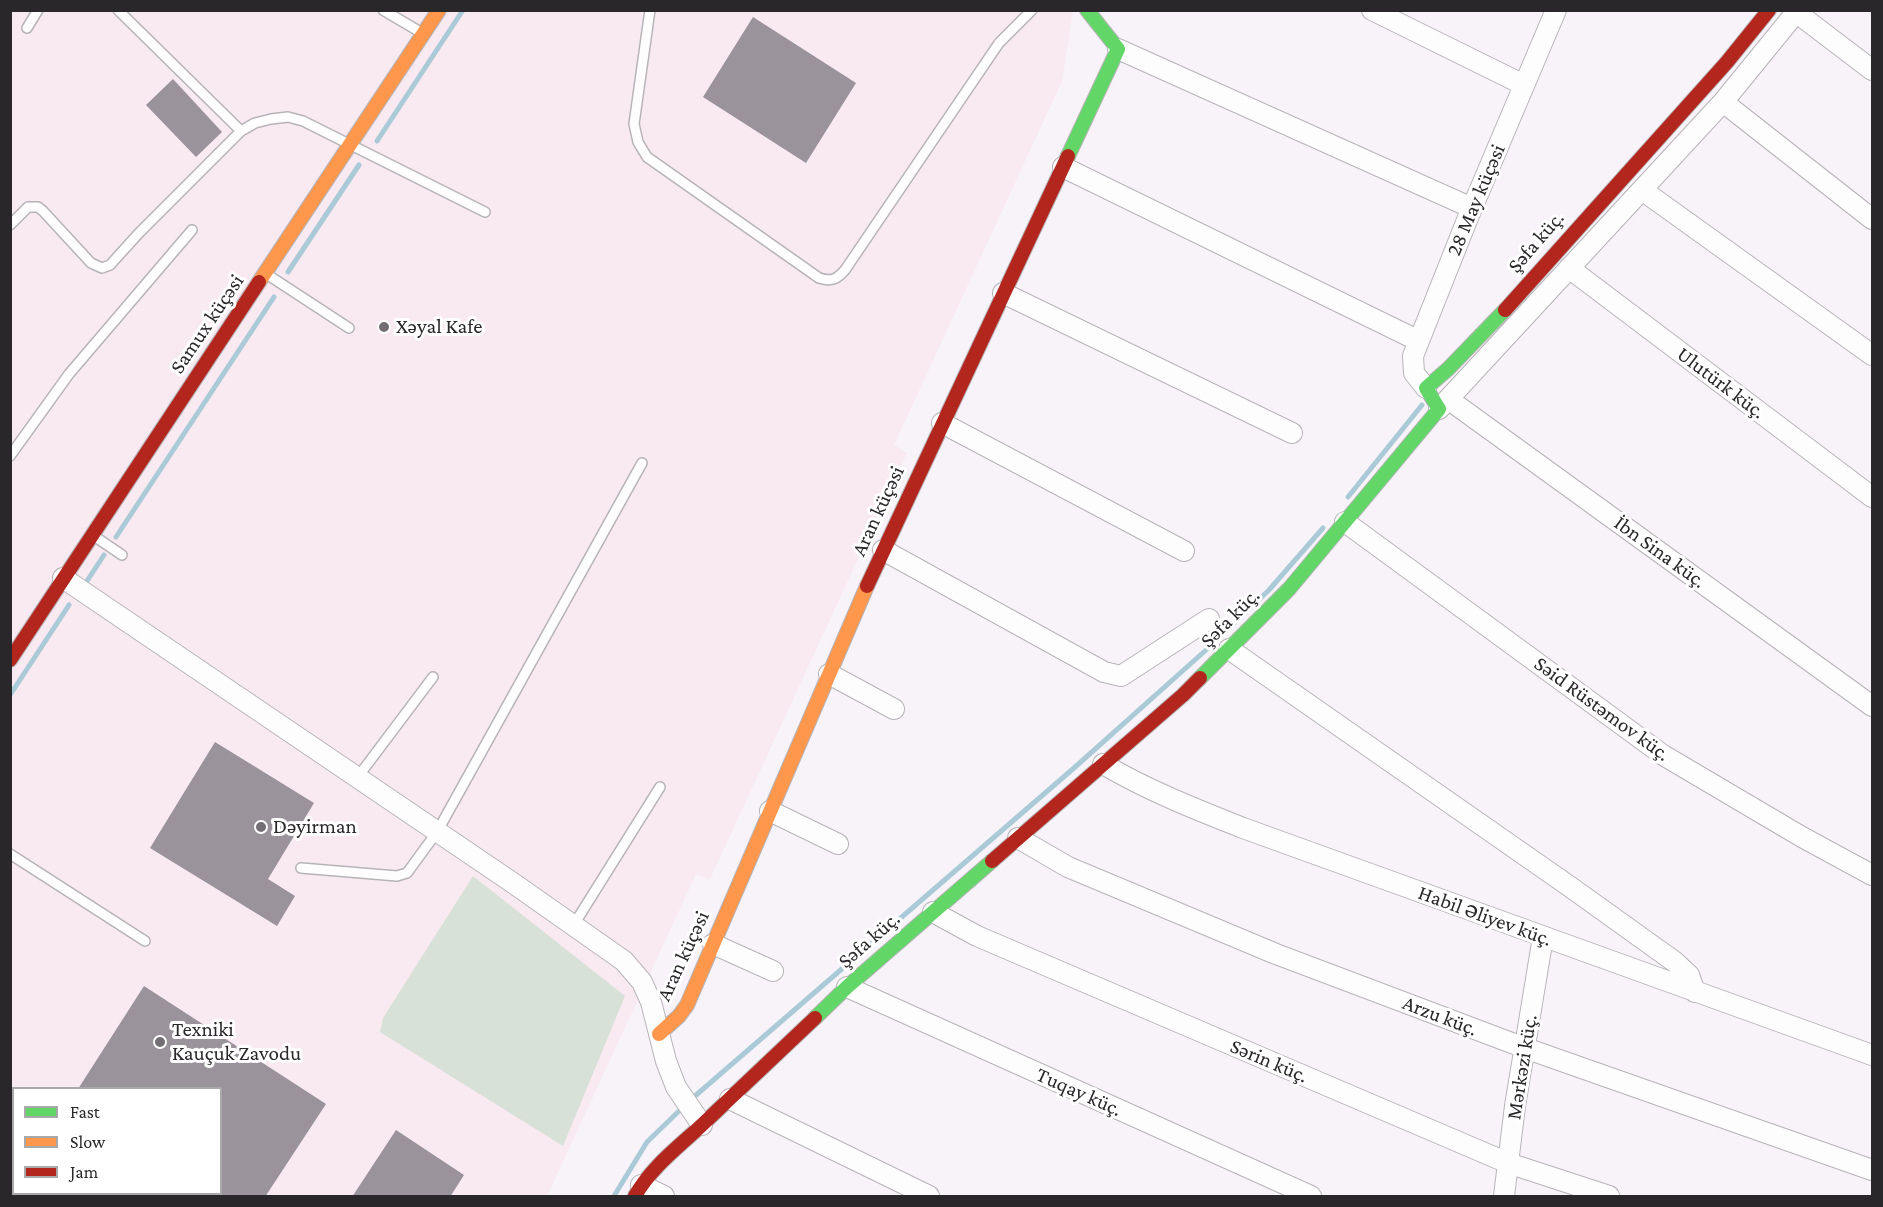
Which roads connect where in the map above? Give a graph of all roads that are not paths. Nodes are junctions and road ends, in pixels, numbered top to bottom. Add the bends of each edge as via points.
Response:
1 (38, 10) edge
2 (118, 10) edge
3 (383, 10) edge
4 (439, 10) edge
5 (650, 10) edge
6 (1032, 10) edge
7 (1087, 10) edge
8 (1372, 10) edge
9 (1556, 10) edge
10 (1769, 10) edge
11 (1797, 11) edge
12 (27, 28) dead end
13 (424, 34) junction
14 (1118, 50) junction
15 (1872, 70) edge
16 (1524, 85) junction
17 (1723, 102) junction
18 (241, 131) junction
19 (351, 143) junction
20 (1063, 167) junction
21 (1642, 190) junction
22 (1472, 208) junction
23 (485, 212) dead end
24 (1872, 219) edge
25 (10, 225) edge
26 (192, 230) dead end
27 (1569, 268) junction
28 (266, 273) junction
29 (1003, 294) junction
30 (349, 328) dead end
31 (1419, 341) junction
32 (1872, 355) edge
33 (1426, 388) junction
34 (1443, 404) junction
35 (942, 423) junction
36 (1292, 433) dead end
37 (10, 456) edge
38 (642, 463) dead end
39 (1872, 497) edge
40 (1345, 522) junction
41 (92, 534) junction
42 (883, 549) junction
43 (1184, 551) dead end
44 (122, 555) dead end
45 (63, 578) junction
46 (1209, 619) dead end
47 (1229, 649) junction
48 (10, 660) edge
49 (829, 674) junction
50 (434, 677) dead end
51 (1872, 706) edge
52 (894, 710) dead end
53 (1103, 764) junction
54 (357, 778) junction
55 (660, 787) dead end
56 (770, 811) junction
57 (437, 832) junction
58 (1018, 838) junction
59 (838, 844) dead end
60 (10, 854) edge
61 (301, 868) dead end
62 (1872, 875) edge
63 (933, 912) junction
64 (573, 926) junction
65 (1543, 937) junction
66 (145, 941) dead end
67 (713, 944) junction
68 (773, 971) dead end
69 (847, 987) junction
70 (1695, 992) junction
71 (659, 1034) junction
72 (1525, 1048) junction
73 (1872, 1055) edge
74 (730, 1099) junction
75 (702, 1125) junction
76 (1508, 1163) junction
77 (1872, 1170) edge
78 (638, 1191) edge
79 (664, 1197) edge
80 (930, 1197) edge
81 (1311, 1197) edge
82 (1504, 1197) edge
83 (1609, 1197) edge

1 - 12 lane
2 - 18 lane
3 - 13 lane
4 - 13 street, Samux küçəsi
5 - 6 lane via 634,124 647,157 819,278 830,281 845,270 999,43
7 - 14 street
8 - 16 street
9 - 16 street, 28 May küçəsi
10 - 33 street, Şəfa küç. via 1490,327
11 - 15 street
11 - 17 street
13 - 19 street, Samux küçəsi
14 - 20 street, Aran küçəsi
14 - 22 street
16 - 22 street, 28 May küçəsi
17 - 21 street
17 - 24 street
18 - 19 lane via 255,123 288,117
18 - 25 lane via 110,265 102,268 91,263 38,207 28,207
19 - 23 lane
19 - 28 street, Samux küçəsi
20 - 29 street, Aran küçəsi
20 - 31 street
21 - 27 street
21 - 32 street
22 - 31 street, 28 May küçəsi
26 - 37 lane via 69,374
27 - 34 street
27 - 39 street, Ulutürk küç.
28 - 30 lane
28 - 41 street, Samux küçəsi
29 - 35 street, Aran küçəsi
29 - 36 street
31 - 33 street, 28 May küçəsi via 1412,365
33 - 34 street
34 - 40 street, Şəfa küç.
34 - 51 street, İbn Sina küç.
35 - 42 street, Aran küçəsi
35 - 43 street
38 - 57 lane
40 - 47 street, Şəfa küç. via 1289,589
40 - 62 street, Səid Rüstəmov küç. via 1663,755
41 - 44 lane
41 - 45 street, Samux küçəsi
42 - 46 street via 1104,672 1120,676
42 - 49 street, Aran küçəsi
45 - 48 street, Samux küçəsi
45 - 54 street
47 - 53 street, Şəfa küç.
47 - 70 street via 1675,962 1689,975
49 - 52 street
49 - 56 street, Aran küçəsi
50 - 54 lane
53 - 58 street, Şəfa küç.
53 - 65 street, Habil Əliyev küç. via 1166,797 1243,828
54 - 57 street
55 - 64 lane
56 - 59 street
56 - 67 street, Aran küçəsi
57 - 61 lane via 407,873 396,876
57 - 64 street
58 - 63 street, Şəfa küç.
58 - 72 street, Arzu küç. via 1068,867 1254,945
60 - 66 lane
63 - 69 street, Şəfa küç.
63 - 76 street, Sərin küç. via 977,936
64 - 71 street via 624,961 642,982
65 - 70 street, Habil Əliyev küç.
65 - 72 street, Mərkəzi küç.
67 - 68 street
67 - 71 street, Aran küçəsi via 687,1005
69 - 74 street, Şəfa küç.
69 - 81 street, Tuqay küç.
70 - 73 street, Habil Əliyev küç.
71 - 75 street via 675,1087
72 - 76 street, Mərkəzi küç.
72 - 77 street, Arzu küç.
74 - 75 street, Şəfa küç.
74 - 80 street
75 - 78 street, Şəfa küç. via 669,1153
76 - 82 street, Mərkəzi küç.
76 - 83 street, Sərin küç.
78 - 79 street

